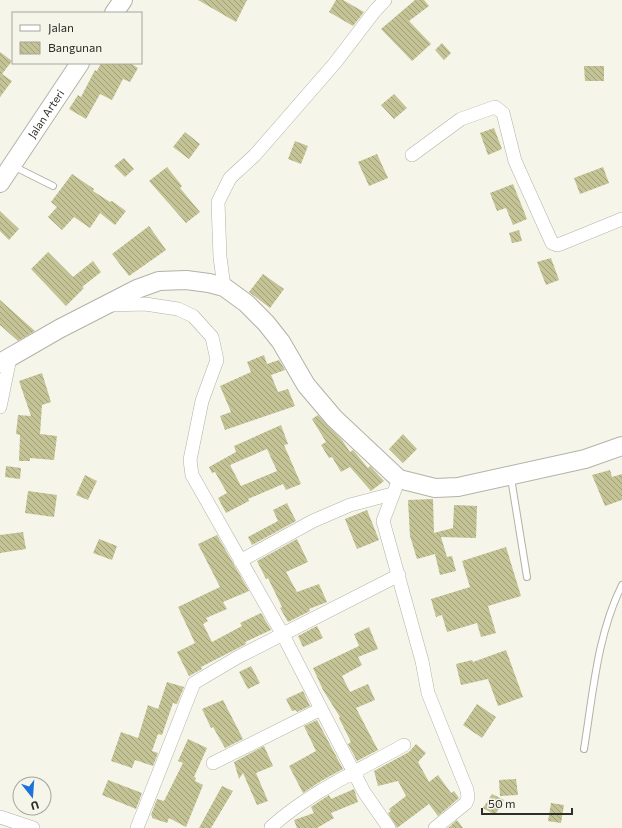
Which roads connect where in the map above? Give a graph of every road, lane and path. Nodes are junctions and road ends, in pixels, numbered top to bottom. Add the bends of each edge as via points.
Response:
1 (123, 0) edge
2 (385, 0) edge
3 (115, 12) edge
4 (79, 64) edge
5 (412, 155) dead end
6 (6, 160) edge
7 (0, 183) edge
8 (53, 186) dead end
9 (622, 220) edge
10 (224, 287) junction
11 (105, 305) junction
12 (5, 361) edge
13 (0, 407) edge
14 (622, 446) edge
15 (510, 476) junction
16 (396, 486) junction
17 (240, 561) junction
18 (399, 575) junction
19 (527, 577) dead end
20 (622, 585) edge
21 (282, 635) junction
22 (321, 709) junction
23 (404, 745) dead end
24 (584, 748) dead end
25 (213, 763) dead end
26 (355, 772) junction
27 (0, 817) edge
28 (271, 827) dead end
29 (33, 828) edge
30 (137, 828) edge
31 (389, 828) edge
32 (435, 828) edge

1 - 3 street
2 - 10 street via 335,63 255,154 230,178 218,202
4 - 6 street, Jalan Arteri
5 - 9 street via 461,119 495,108 503,113 515,161 552,243 557,245
6 - 7 street, Jalan Arteri
6 - 8 lane
10 - 11 street via 186,280 159,281
10 - 16 street via 246,303 266,323 281,342 306,385
11 - 12 street
11 - 17 street via 145,304 178,309 193,316 212,337 217,360 202,401 190,460 191,469
12 - 13 street
14 - 15 street via 585,459
15 - 16 street via 458,487
15 - 19 lane
16 - 17 street via 313,521
16 - 18 street via 383,521
17 - 21 street
18 - 21 street
18 - 32 street via 428,693 465,784 468,798 466,804
20 - 24 lane via 614,601 597,661
21 - 22 street
21 - 30 street via 194,683
22 - 25 street
22 - 26 street
23 - 26 street
26 - 28 street via 317,792 290,810
26 - 31 street via 364,792
27 - 29 street

